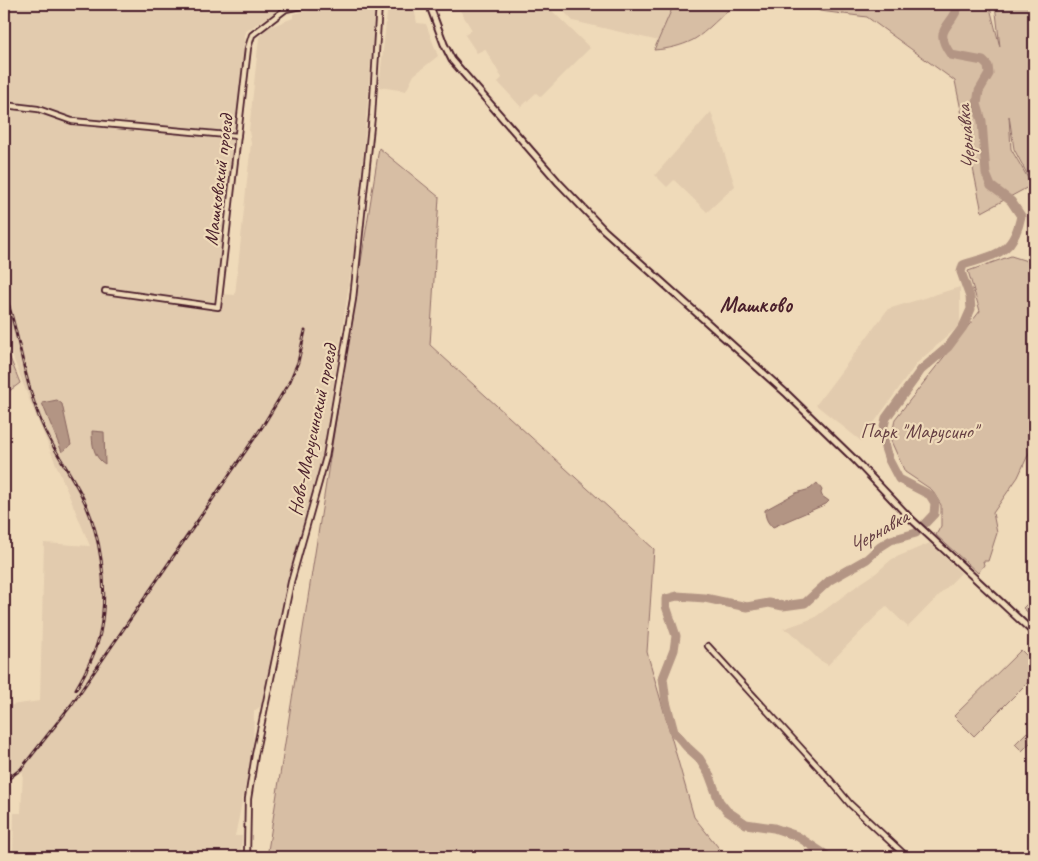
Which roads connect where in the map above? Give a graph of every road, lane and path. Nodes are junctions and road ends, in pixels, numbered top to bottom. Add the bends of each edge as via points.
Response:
1 (335, 4) edge
2 (379, 4) edge
3 (429, 4) edge
4 (4, 105) edge
5 (238, 136) junction
6 (105, 291) dead end
7 (1034, 633) edge
8 (708, 646) dead end
9 (247, 857) edge
10 (907, 857) edge

1 - 5 street, Машковский проезд via 286,9 252,35
2 - 9 street, Ново-Марусинский проезд via 372,116 353,299 326,457 291,582 255,755 248,799
3 - 7 street via 452,60 572,198 806,412 909,516
4 - 5 street via 38,109 72,121
5 - 6 street, Машковский проезд via 218,307
8 - 10 street via 850,804

